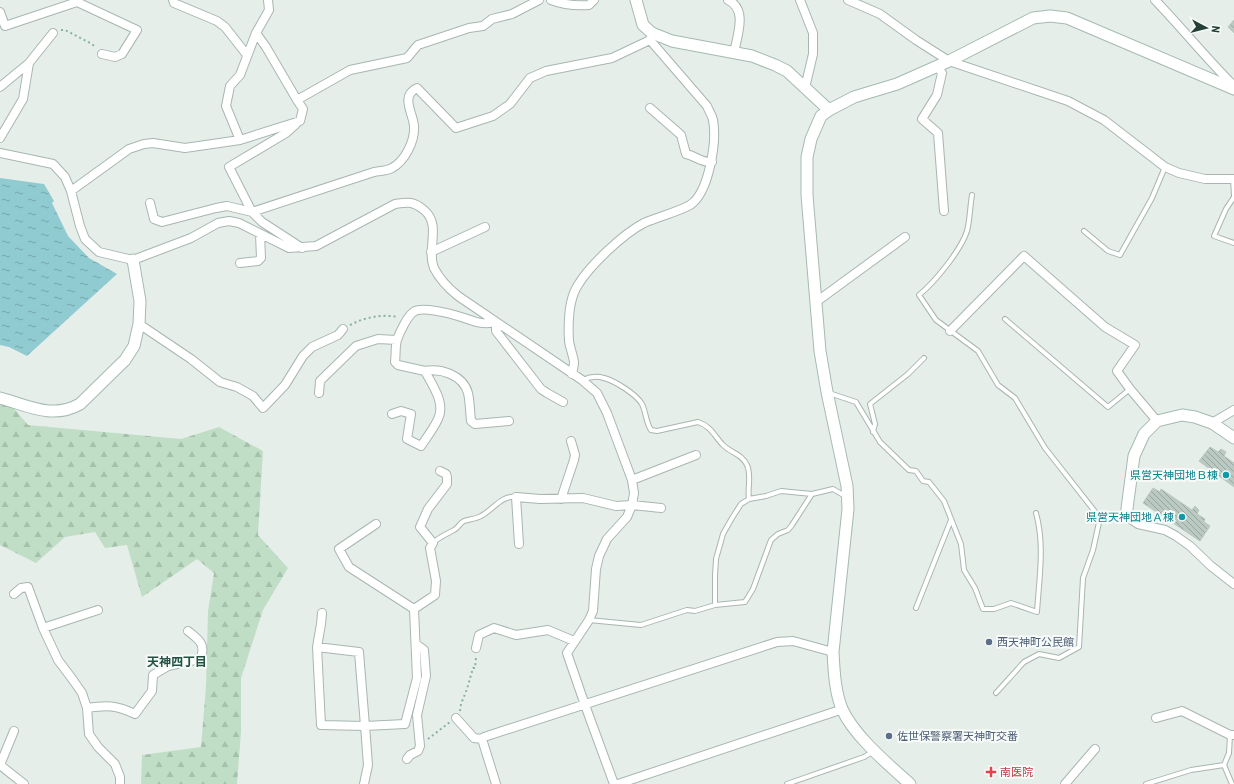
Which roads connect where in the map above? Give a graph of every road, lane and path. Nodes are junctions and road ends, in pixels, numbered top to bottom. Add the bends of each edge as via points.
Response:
1 (174, 0) edge
2 (268, 0) edge
3 (539, 0) edge
4 (551, 0) edge
5 (594, 0) edge
6 (636, 0) edge
7 (728, 0) edge
8 (800, 0) edge
9 (848, 0) edge
10 (1155, 0) edge
11 (0, 12) edge
12 (53, 33) joint
13 (256, 33) junction
14 (651, 37) junction
15 (734, 52) junction
16 (102, 54) joint
17 (247, 55) junction
18 (949, 61) junction
19 (29, 63) junction
20 (937, 66) junction
21 (1234, 86) edge
22 (0, 87) edge
23 (805, 88) junction
24 (1234, 90) edge
25 (297, 100) junction
26 (650, 108) dead end
27 (829, 110) junction
28 (300, 121) junction
29 (0, 138) edge
30 (240, 140) junction
31 (0, 153) edge
32 (712, 162) junction
33 (1165, 167) junction
34 (1233, 179) edge
35 (71, 191) junction
36 (972, 195) dead end
37 (1234, 197) edge
38 (150, 203) dead end
39 (944, 211) dead end
40 (252, 212) junction
41 (485, 227) dead end
42 (1084, 231) dead end
43 (260, 234) junction
44 (905, 237) dead end
45 (1234, 243) edge
46 (302, 248) junction
47 (431, 252) junction
48 (133, 260) junction
49 (240, 263) dead end
50 (816, 302) junction
51 (408, 318) junction
52 (1005, 319) dead end
53 (496, 322) junction
54 (139, 324) junction
55 (343, 329) joint
56 (950, 331) junction
57 (397, 340) junction
58 (924, 358) dead end
59 (425, 372) junction
60 (572, 374) junction
61 (582, 380) junction
62 (1130, 388) junction
63 (827, 392) junction
64 (318, 393) dead end
65 (0, 398) edge
66 (563, 402) dead end
67 (1234, 410) edge
68 (392, 414) dead end
69 (509, 421) dead end
70 (1157, 421) junction
71 (1212, 423) junction
72 (873, 432) junction
73 (1234, 438) edge
74 (572, 441) dead end
75 (696, 455) dead end
76 (440, 471) dead end
77 (632, 480) junction
78 (812, 494) junction
79 (516, 497) junction
80 (847, 498) junction
81 (561, 499) junction
82 (749, 499) junction
83 (632, 505) junction
84 (661, 508) dead end
85 (1036, 513) dead end
86 (1126, 516) junction
87 (1100, 518) junction
88 (951, 519) junction
89 (376, 524) dead end
90 (433, 543) junction
91 (519, 544) dead end
92 (1234, 584) edge
93 (14, 594) dead end
94 (715, 605) junction
95 (916, 608) dead end
96 (414, 609) junction
97 (98, 610) dead end
98 (322, 614) dead end
99 (589, 620) junction
100 (43, 628) junction
101 (188, 631) dead end
102 (574, 641) junction
103 (416, 644) junction
104 (317, 647) junction
105 (476, 648) joint
106 (833, 652) junction
107 (996, 694) dead end
108 (585, 705) junction
109 (87, 708) junction
110 (842, 710) junction
111 (456, 718) junction
112 (1156, 718) dead end
113 (365, 726) junction
114 (14, 732) dead end
115 (1232, 735) edge
116 (419, 739) junction
117 (482, 739) junction
118 (1095, 749) dead end
119 (874, 750) junction
120 (407, 759) dead end
121 (1224, 766) junction
122 (24, 784) edge
123 (120, 784) edge
124 (364, 784) edge
125 (496, 784) edge
126 (614, 784) edge
127 (618, 784) edge
128 (786, 784) edge
129 (910, 784) edge
130 (1065, 784) edge
131 (1146, 784) edge
132 (1232, 784) edge

1 - 17 street via 174,3 217,21 225,27
2 - 13 street via 269,10
3 - 25 street via 512,14 492,19 483,26 469,28 418,45 407,58 350,70
4 - 5 street via 576,6 589,5
6 - 14 street via 643,25
7 - 15 street via 738,12 740,21
8 - 23 street via 813,33 813,54
9 - 18 street via 880,14
10 - 21 street
11 - 16 street via 5,26 77,2 137,30 122,54 115,57
12 - 16 path via 65,30 92,44
12 - 19 street
13 - 17 street
13 - 25 street
14 - 15 street
14 - 32 street via 707,106 713,119 714,130
14 - 40 street via 612,58 546,71 530,78 510,104 493,116 456,128 417,88 408,96 414,126 411,143 406,154 391,169 374,172
15 - 23 street via 752,56 787,71
17 - 30 street via 240,75 230,86 226,106
18 - 20 street
18 - 24 street via 1033,18 1050,16 1067,18
18 - 33 street via 1068,101 1104,120
19 - 22 street
19 - 29 street via 23,99
20 - 27 street via 897,84 854,97
20 - 39 street via 942,73 937,95 922,120 938,133
23 - 27 street
25 - 28 street via 303,110
26 - 32 street via 681,135 686,154 704,162
27 - 50 street via 821,116 811,139 807,157
28 - 30 street
28 - 40 street via 286,133 229,167
30 - 35 street via 185,148 144,144 129,149
31 - 35 street via 53,164 65,176
32 - 60 street via 701,191 690,205 628,233 600,258 578,284 572,297 570,316 569,341 574,362
33 - 34 street via 1205,179
33 - 42 lane via 1152,198 1120,255 1108,251
34 - 37 lane
35 - 48 street via 85,238 99,252
36 - 56 lane via 967,231 960,246 930,286 919,294 936,320
37 - 45 lane via 1226,208 1214,236
38 - 40 street via 154,219 162,222 227,206
40 - 46 street via 262,222
41 - 47 street
43 - 46 street via 289,248
43 - 48 street via 239,223 218,223 191,238
43 - 49 street via 261,258
44 - 50 street
46 - 47 street via 316,246 395,204 409,202 417,204 430,214 434,226
47 - 53 street via 434,267 443,283
48 - 54 street via 140,301
50 - 63 street
51 - 53 street via 414,312 427,310 455,315 486,325
51 - 55 path via 389,315 374,317
51 - 57 street
52 - 62 lane via 1108,407
53 - 60 street
53 - 66 street via 496,331 541,389
54 - 55 street via 220,382 237,387 253,396 263,408 312,347 338,336
54 - 65 street via 134,346 125,360 84,401 73,408 37,410
56 - 62 street via 1024,256 1105,327 1135,345 1117,371
56 - 87 lane via 978,351 998,385 1015,398 1045,448
57 - 59 street via 395,362
57 - 64 street via 378,339 356,346 320,381
58 - 72 lane via 870,404 875,424
59 - 68 street via 439,399 441,409 439,418 421,446 408,439 411,414
59 - 69 street via 430,370 451,374 462,383 468,392 471,421 475,424
60 - 61 street
61 - 77 street via 597,393 607,413
61 - 82 lane via 590,377 602,378 635,396 642,405 651,430 698,422 704,424 724,446 741,456 747,465
62 - 70 street
63 - 72 lane via 856,402
63 - 80 street
67 - 71 street
70 - 71 street via 1182,415
70 - 86 street via 1144,434 1134,456
71 - 73 street
72 - 88 lane via 909,470 916,471 923,481 929,482 944,501
74 - 81 street via 575,455
75 - 77 street
76 - 90 street via 448,477 447,484 428,509 420,527
77 - 83 street
78 - 80 lane via 833,489
78 - 82 lane via 780,490
78 - 94 lane via 788,530 771,540 753,589 745,602
79 - 81 street
79 - 90 lane via 502,500 482,515 464,521
79 - 91 street
80 - 106 street
81 - 83 street via 590,499 616,506
82 - 94 lane via 741,504 723,534 716,559
83 - 84 street
83 - 99 street via 627,517 607,539 599,556 593,611
85 - 88 lane via 1041,548 1036,612 1011,603 994,609 983,609 975,588 964,570 961,544
86 - 87 lane
86 - 92 street via 1138,524 1165,530 1176,536
87 - 107 lane via 1083,578 1079,648 1058,658 1039,654 1024,662
88 - 95 lane
89 - 96 street via 339,549 348,567
90 - 96 street via 430,548 436,581 435,595
93 - 100 street via 21,588 28,587
94 - 99 lane via 695,611 687,610 641,625
96 - 103 street
97 - 100 street
98 - 104 street
99 - 102 street
100 - 109 street via 58,660 82,693
101 - 109 street via 200,640 203,651 201,657 168,666 153,675 152,691 135,714 120,707
102 - 105 street via 548,630 516,635 494,628 479,635
102 - 108 street via 567,653
103 - 113 street via 417,678 405,724
103 - 116 street via 424,650 426,676 417,715
104 - 113 street via 359,652
104 - 113 street via 321,725
105 - 111 path via 475,668
106 - 108 street via 793,641 777,642
106 - 110 street via 834,673
108 - 117 street
108 - 126 street
109 - 123 street via 89,734 115,764
110 - 119 street via 852,726
110 - 127 street
111 - 116 path via 428,740
111 - 117 street via 474,738
112 - 115 street via 1182,712
113 - 124 street via 368,765
114 - 122 street via 0,765
115 - 121 lane
116 - 120 street via 418,751
117 - 125 street
118 - 130 street
119 - 128 lane via 864,757
119 - 129 street
121 - 131 lane via 1191,770
121 - 132 lane

